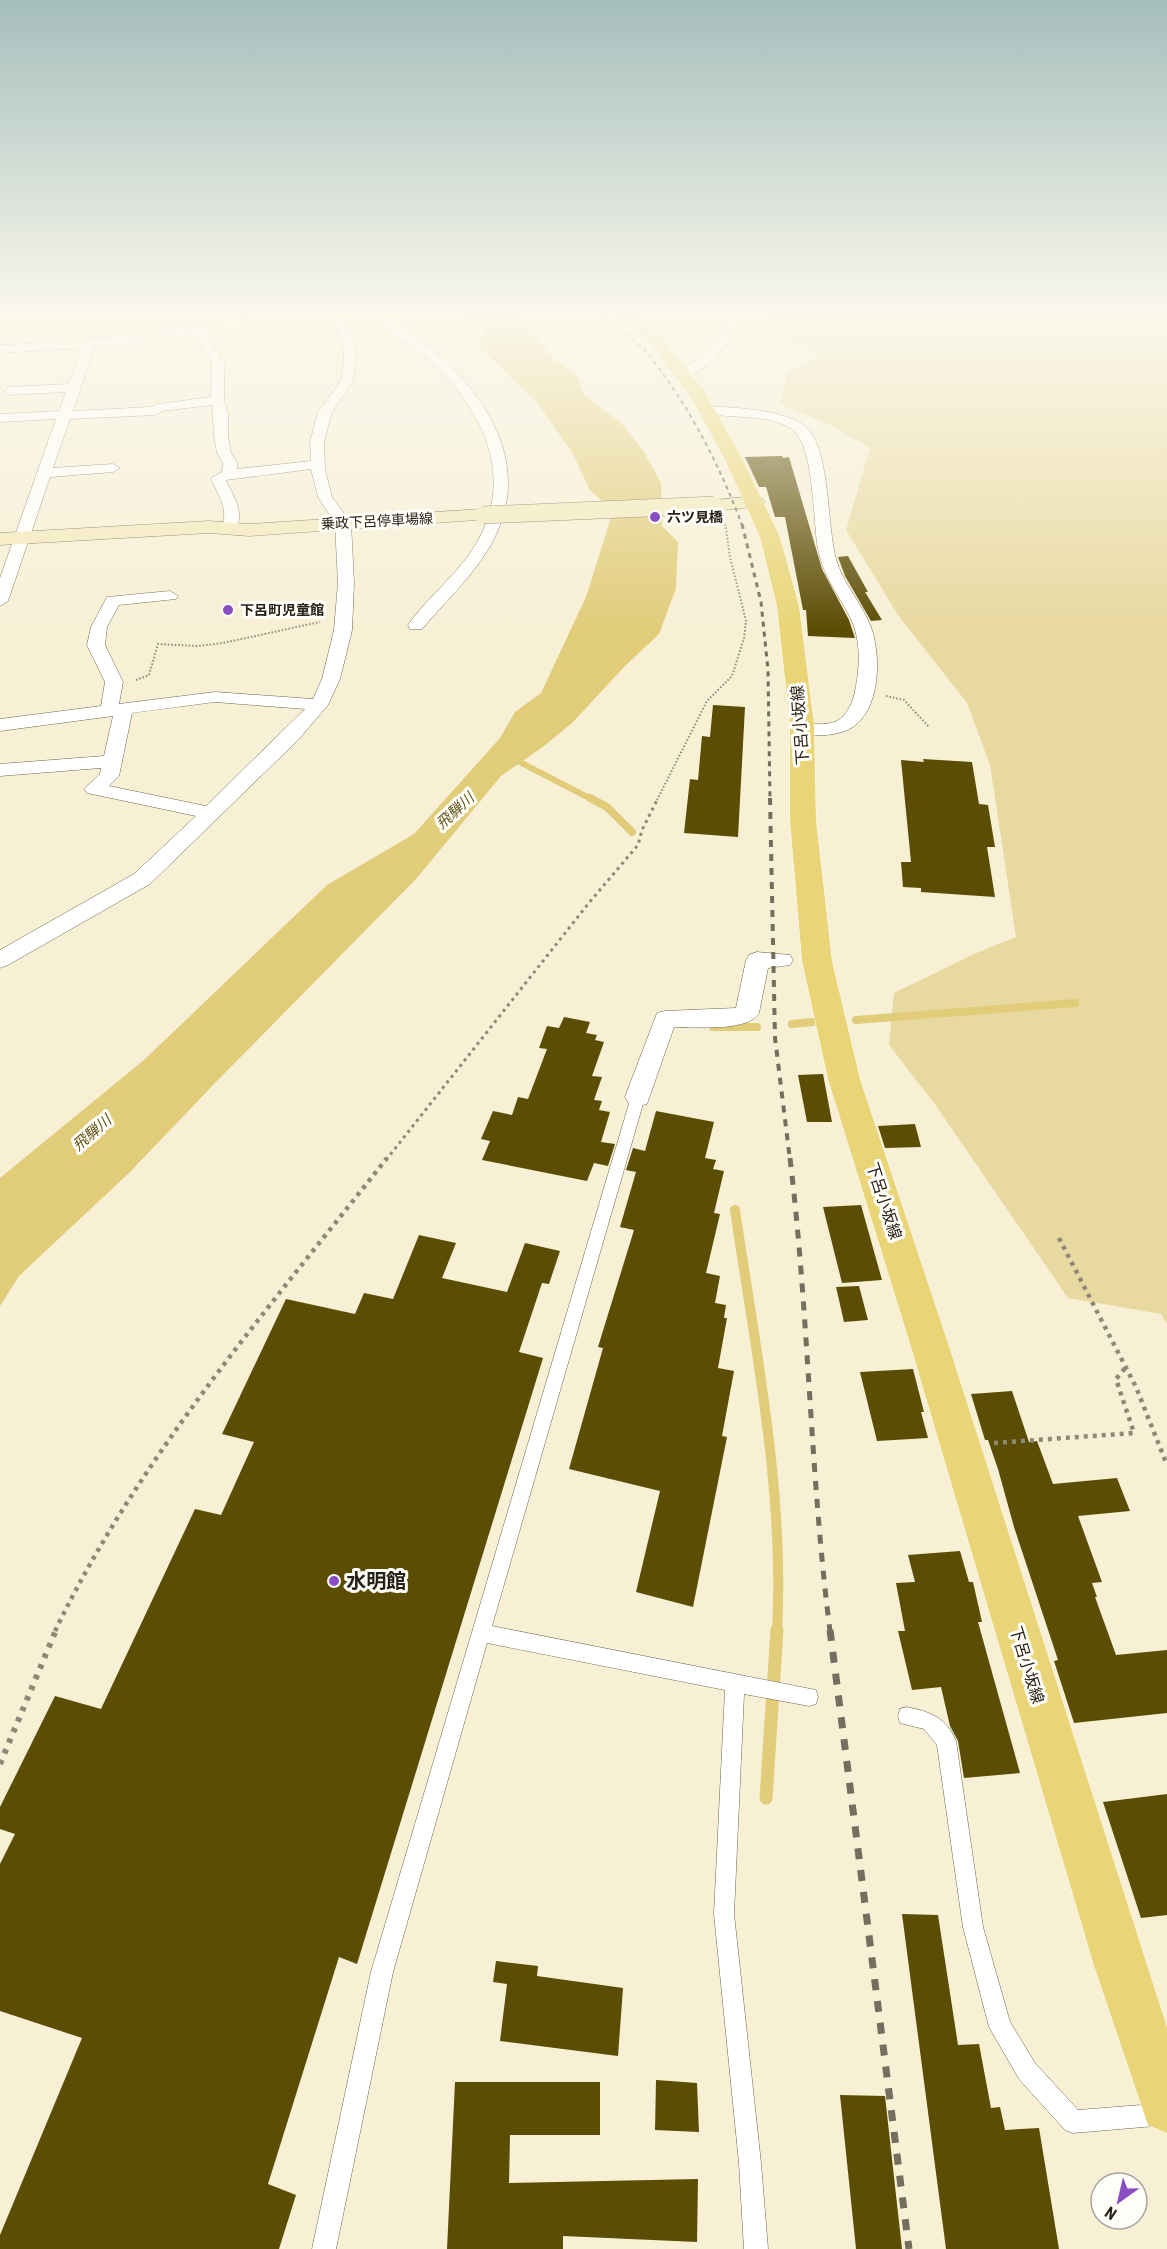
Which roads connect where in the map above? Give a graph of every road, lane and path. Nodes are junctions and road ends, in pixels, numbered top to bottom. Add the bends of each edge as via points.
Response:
1 (62, 420) edge
2 (221, 420) edge
3 (323, 420) edge
4 (483, 420) edge
5 (710, 420) edge
6 (778, 420) edge
7 (318, 464) junction
8 (113, 468) dead end
9 (44, 473) junction
10 (229, 474) junction
11 (730, 504) junction
12 (343, 523) junction
13 (228, 529) junction
14 (22, 537) junction
15 (0, 539) edge
16 (170, 596) dead end
17 (0, 601) edge
18 (344, 620) junction
19 (416, 624) dead end
20 (114, 682) junction
21 (863, 693) junction
22 (318, 705) junction
23 (117, 710) junction
24 (0, 724) edge
25 (929, 728) dead end
26 (802, 729) junction
27 (113, 761) junction
28 (0, 770) edge
29 (211, 813) junction
30 (0, 960) edge
31 (782, 960) dead end
32 (638, 1097) joint
33 (1059, 1238) dead end
34 (1126, 1367) junction
35 (961, 1445) junction
36 (1167, 1465) edge
37 (482, 1633) junction
38 (735, 1682) junction
39 (809, 1697) dead end
40 (907, 1716) dead end
41 (0, 1764) edge
42 (1167, 2106) edge
43 (1167, 2114) edge
44 (324, 2249) edge
45 (756, 2249) edge

1 - 9 street
2 - 10 street
3 - 7 street via 317,442
4 - 19 street via 498,448 499,500 491,530 480,550
5 - 11 main road, 下呂小坂線
6 - 21 street via 804,432 814,463 828,558 867,641
7 - 10 street
7 - 12 street via 325,498
8 - 9 street
9 - 14 street
10 - 13 street via 218,478 232,507
11 - 12 main road, 乗政下呂停車場線, bridge
11 - 26 main road, 下呂小坂線 via 770,537 788,606
11 - 41 path via 730,557 746,621 744,638 732,676 707,701 638,845 265,1314 128,1498 91,1560
12 - 13 main road, 乗政下呂停車場線
12 - 18 street
13 - 14 main road, 乗政下呂停車場線
14 - 15 main road, 乗政下呂停車場線
14 - 17 street
16 - 20 street via 113,601 99,627 96,645
18 - 20 path via 307,623 223,643 158,644 149,675
18 - 22 street via 331,679
20 - 23 street
21 - 25 path via 904,699
21 - 26 street via 862,704 843,725
22 - 23 street via 215,698
22 - 29 street
23 - 24 street
23 - 27 street
26 - 35 main road, 下呂小坂線 via 803,820 817,961 826,1006 844,1079
27 - 28 street
27 - 29 street via 109,776 94,789
29 - 30 street via 130,888
31 - 32 street via 757,960 747,1013 740,1017 665,1019
32 - 37 lane
33 - 34 path
34 - 35 path via 1116,1379 1134,1433
34 - 36 path
35 - 42 main road, 下呂小坂線 via 1113,1944
37 - 38 lane
37 - 44 lane via 382,1972
38 - 39 lane
38 - 45 lane via 724,1914
40 - 43 lane via 929,1721 946,1741 973,1927 1000,2027 1027,2071 1073,2122

